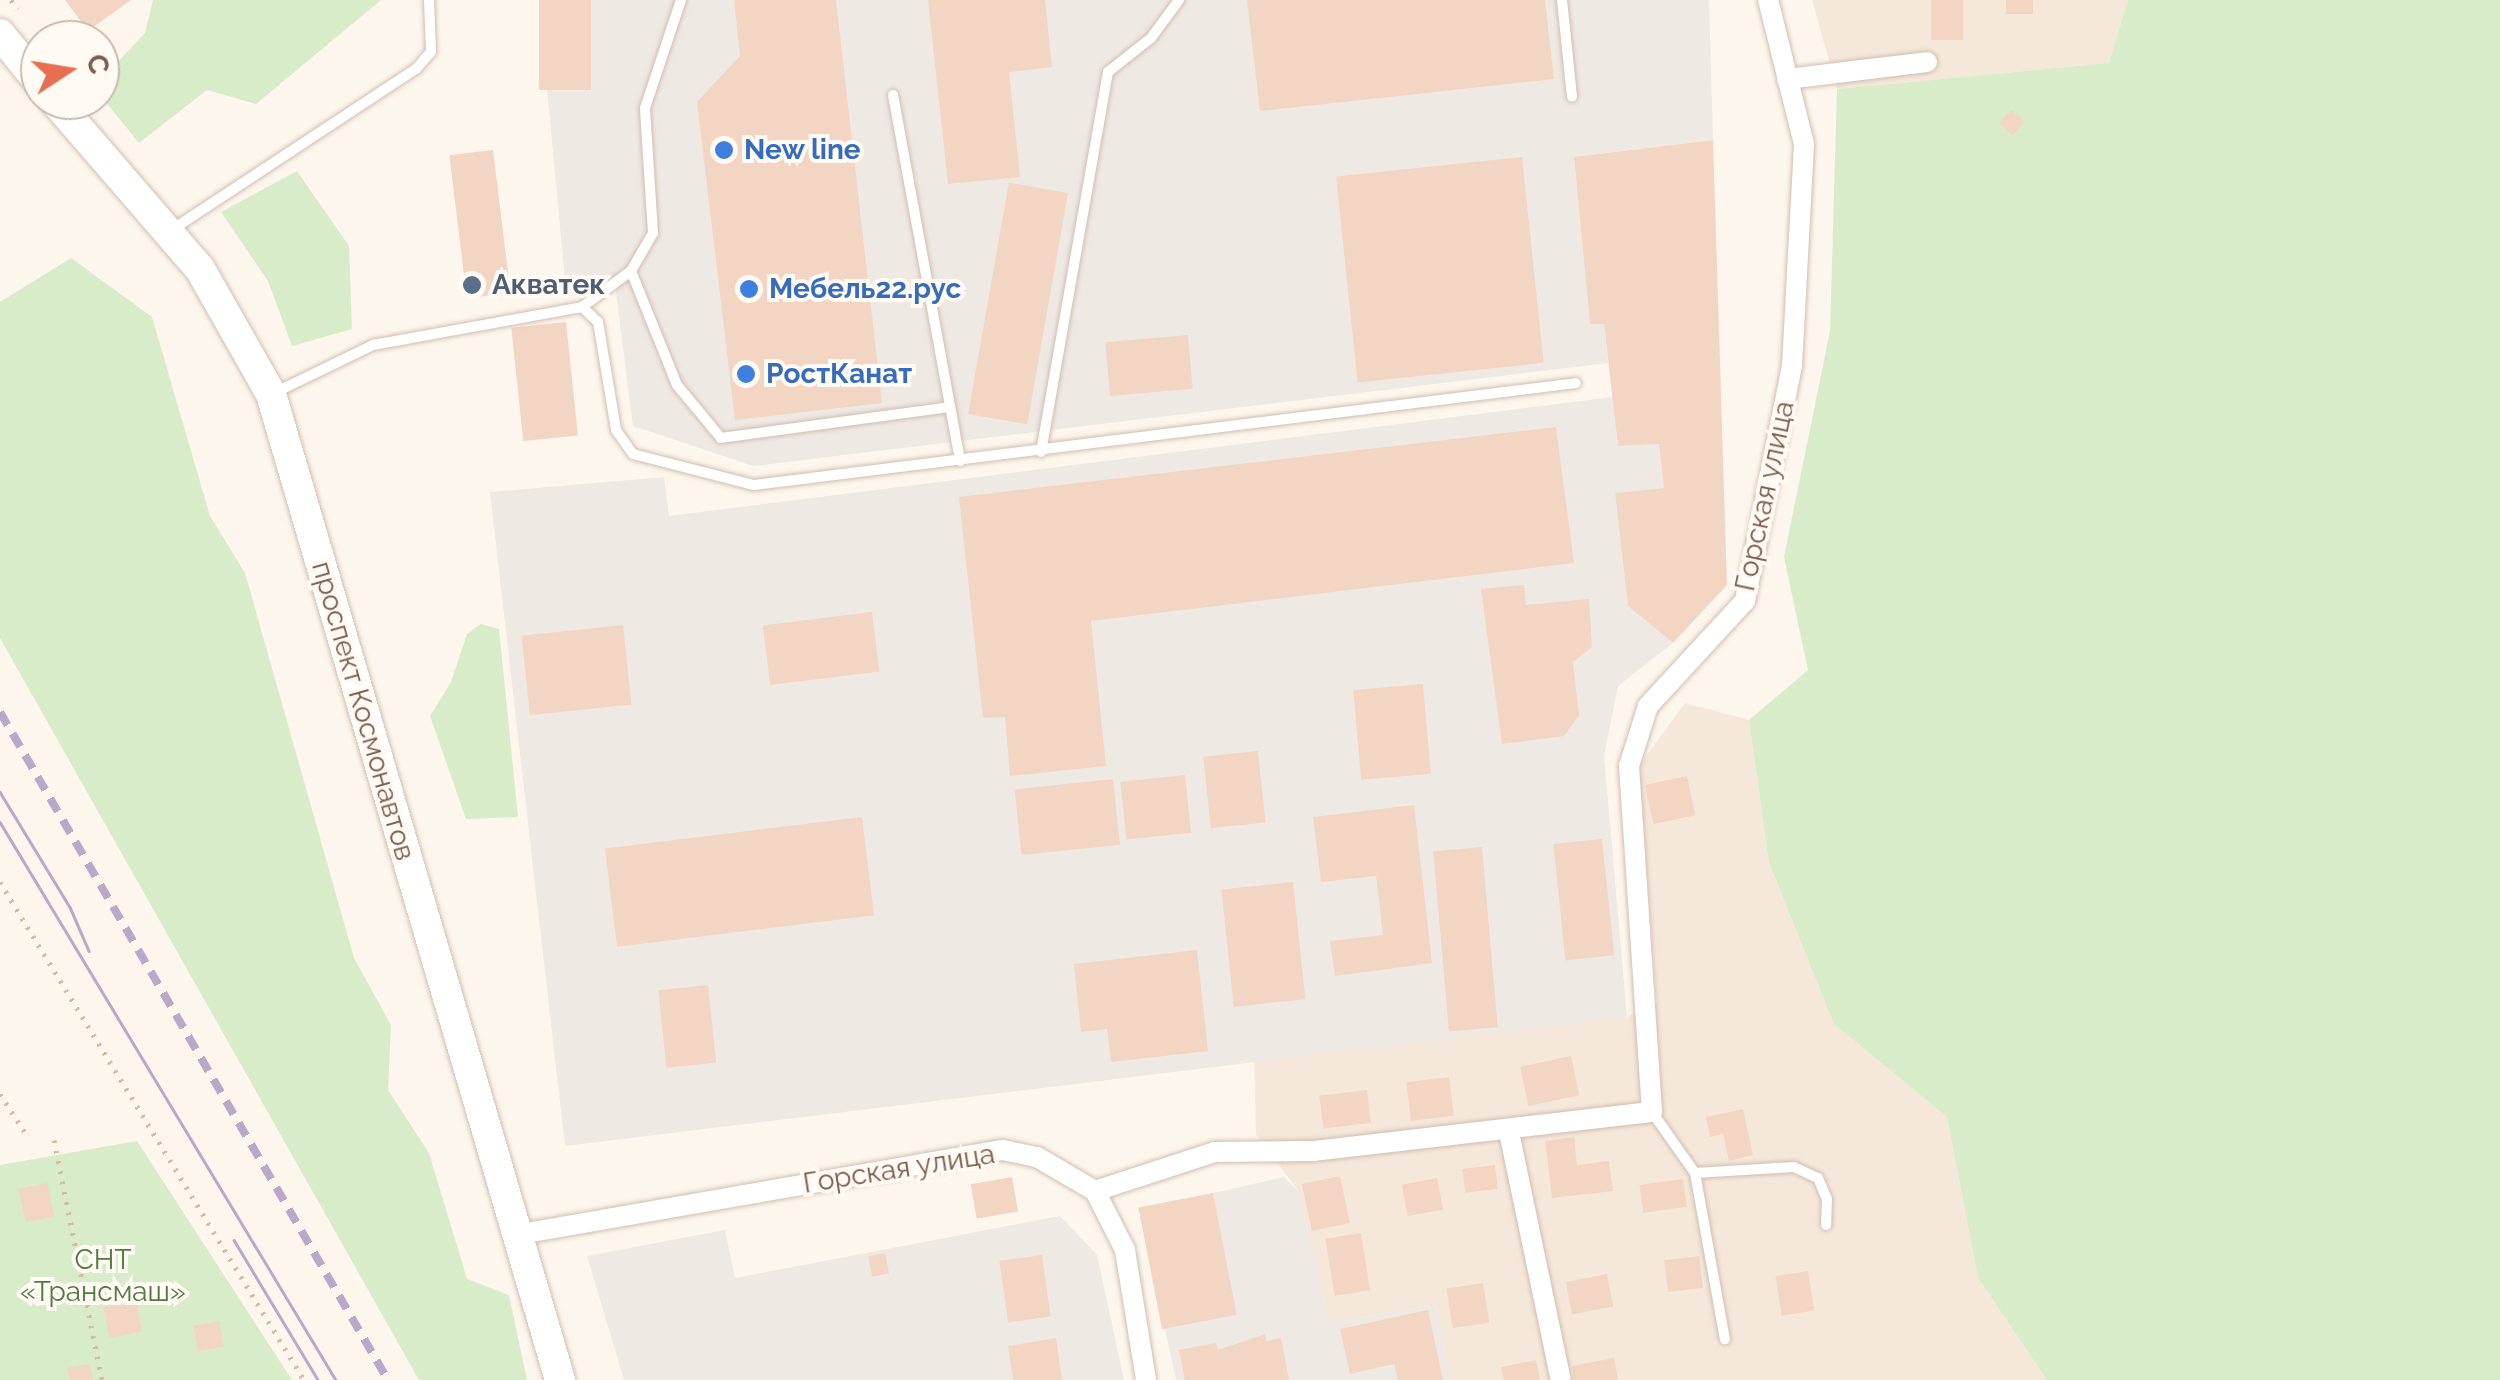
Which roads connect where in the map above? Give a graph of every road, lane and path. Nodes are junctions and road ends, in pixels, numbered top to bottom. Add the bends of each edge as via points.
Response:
1 (11, 0) edge
2 (429, 0) edge
3 (681, 0) edge
4 (1179, 0) edge
5 (1562, 0) edge
6 (1768, 0) edge
7 (18, 9) dead end
8 (0, 34) edge
9 (20, 58) edge
10 (1927, 62) dead end
11 (1787, 79) junction
12 (893, 95) dead end
13 (1572, 96) dead end
14 (72, 120) edge
15 (170, 232) junction
16 (631, 270) junction
17 (582, 307) junction
18 (1576, 383) dead end
19 (271, 394) junction
20 (950, 407) junction
21 (1041, 452) junction
22 (960, 461) junction
23 (0, 882) edge
24 (0, 1094) edge
25 (1652, 1112) junction
26 (1509, 1132) junction
27 (28, 1137) dead end
28 (54, 1140) dead end
29 (1695, 1173) junction
30 (1095, 1191) junction
31 (1826, 1225) dead end
32 (515, 1235) junction
33 (1725, 1339) dead end
34 (102, 1380) edge
35 (304, 1380) edge
36 (560, 1380) edge
37 (1146, 1380) edge
38 (1561, 1380) edge

1 - 7 path
2 - 15 lane via 431,52 416,69
3 - 16 lane via 645,108 653,233
4 - 21 lane via 1151,38 1108,72
5 - 13 lane
6 - 11 street, Горская улица
8 - 9 main road
10 - 11 street
11 - 25 street, Горская улица via 1804,144 1792,366 1745,602 1648,706 1629,766
12 - 20 lane
14 - 15 main road, проспект Космонавтов
15 - 19 main road, проспект Космонавтов via 236,322
16 - 17 lane
16 - 20 lane via 677,385 722,438
17 - 19 lane via 373,345
17 - 22 lane via 598,322 616,430 633,454 754,485
18 - 21 lane
19 - 32 main road, проспект Космонавтов
20 - 22 lane
21 - 22 lane
23 - 35 path
24 - 27 path
25 - 26 street
25 - 29 lane
26 - 30 street via 1314,1152 1215,1152
26 - 38 street
28 - 34 path
29 - 31 lane via 1794,1167 1818,1178 1827,1200
29 - 33 lane
30 - 32 street, Горская улица via 1037,1158 1003,1150
30 - 37 street via 1124,1250
32 - 36 main road, проспект Космонавтов

